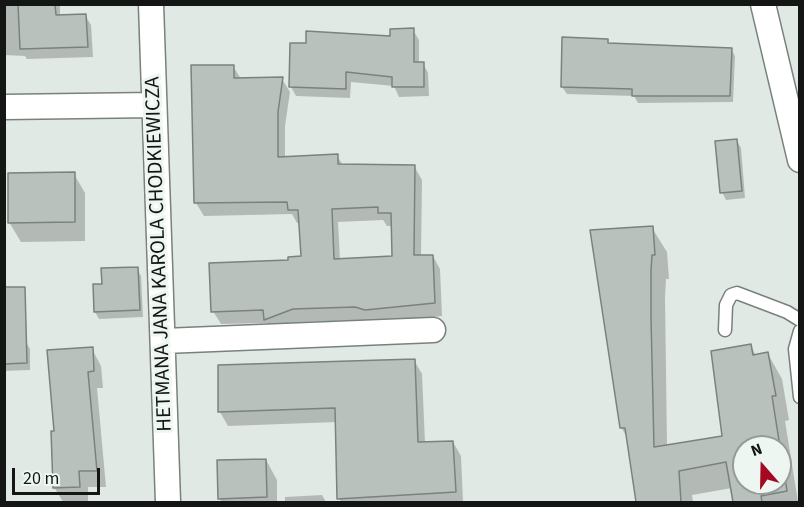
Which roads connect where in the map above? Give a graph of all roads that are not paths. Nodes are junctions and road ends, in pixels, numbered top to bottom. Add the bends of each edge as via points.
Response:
1 (152, 4) edge
2 (763, 4) edge
3 (154, 105) junction
4 (4, 107) edge
5 (800, 160) edge
6 (800, 320) edge
7 (433, 330) dead end
8 (725, 330) dead end
9 (800, 331) edge
10 (164, 341) junction
11 (800, 397) edge
12 (168, 502) edge

1 - 3 street, HETMANA JANA KAROLA CHODKIEWICZA
2 - 5 street
3 - 4 street
3 - 10 street, HETMANA JANA KAROLA CHODKIEWICZA
6 - 8 lane via 737,293 731,295 726,305
7 - 10 street
9 - 11 lane via 795,349
10 - 12 street, HETMANA JANA KAROLA CHODKIEWICZA

